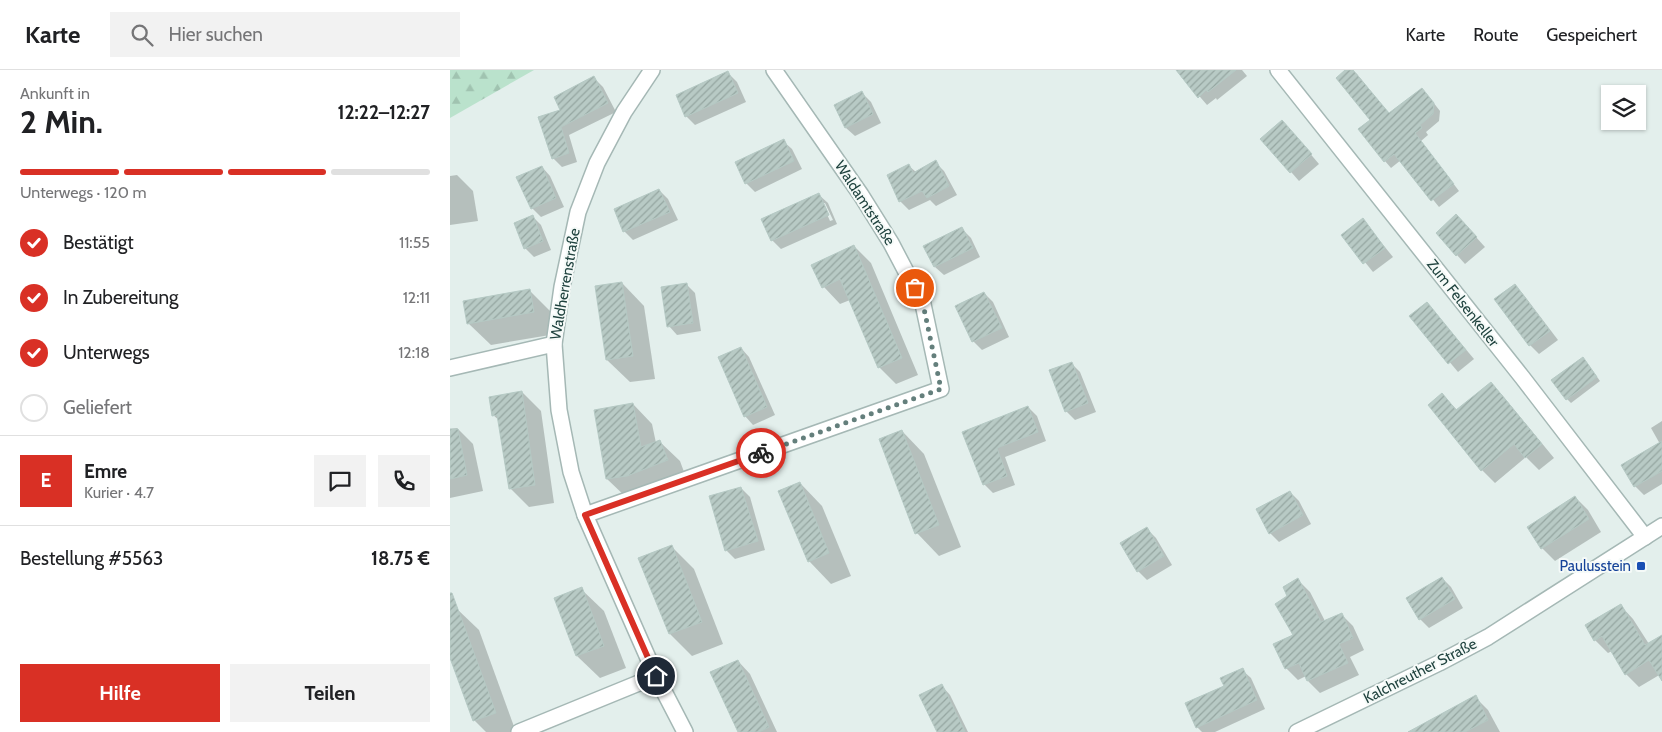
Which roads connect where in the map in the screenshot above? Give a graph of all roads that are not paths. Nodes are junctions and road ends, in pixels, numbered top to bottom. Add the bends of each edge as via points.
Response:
1 (652, 70) edge
2 (774, 70) edge
3 (1278, 70) edge
4 (554, 344) junction
5 (450, 368) edge
6 (585, 515) junction
7 (1662, 526) edge
8 (1645, 538) junction
9 (656, 676) junction
10 (519, 732) edge
11 (685, 732) edge
12 (1297, 732) edge

1 - 4 street, Waldherrenstraße via 624,112 597,163 578,212
2 - 6 street, Waldamtstraße via 861,195 923,304 941,389
3 - 8 street, Zum Felsenkeller via 1522,377
4 - 5 street
4 - 6 street, Waldherrenstraße via 558,410 571,472
6 - 9 street, Waldherrenstraße
7 - 8 street, Kalchreuther Straße
8 - 12 street, Kalchreuther Straße via 1488,637
9 - 10 street
9 - 11 street, Waldherrenstraße

